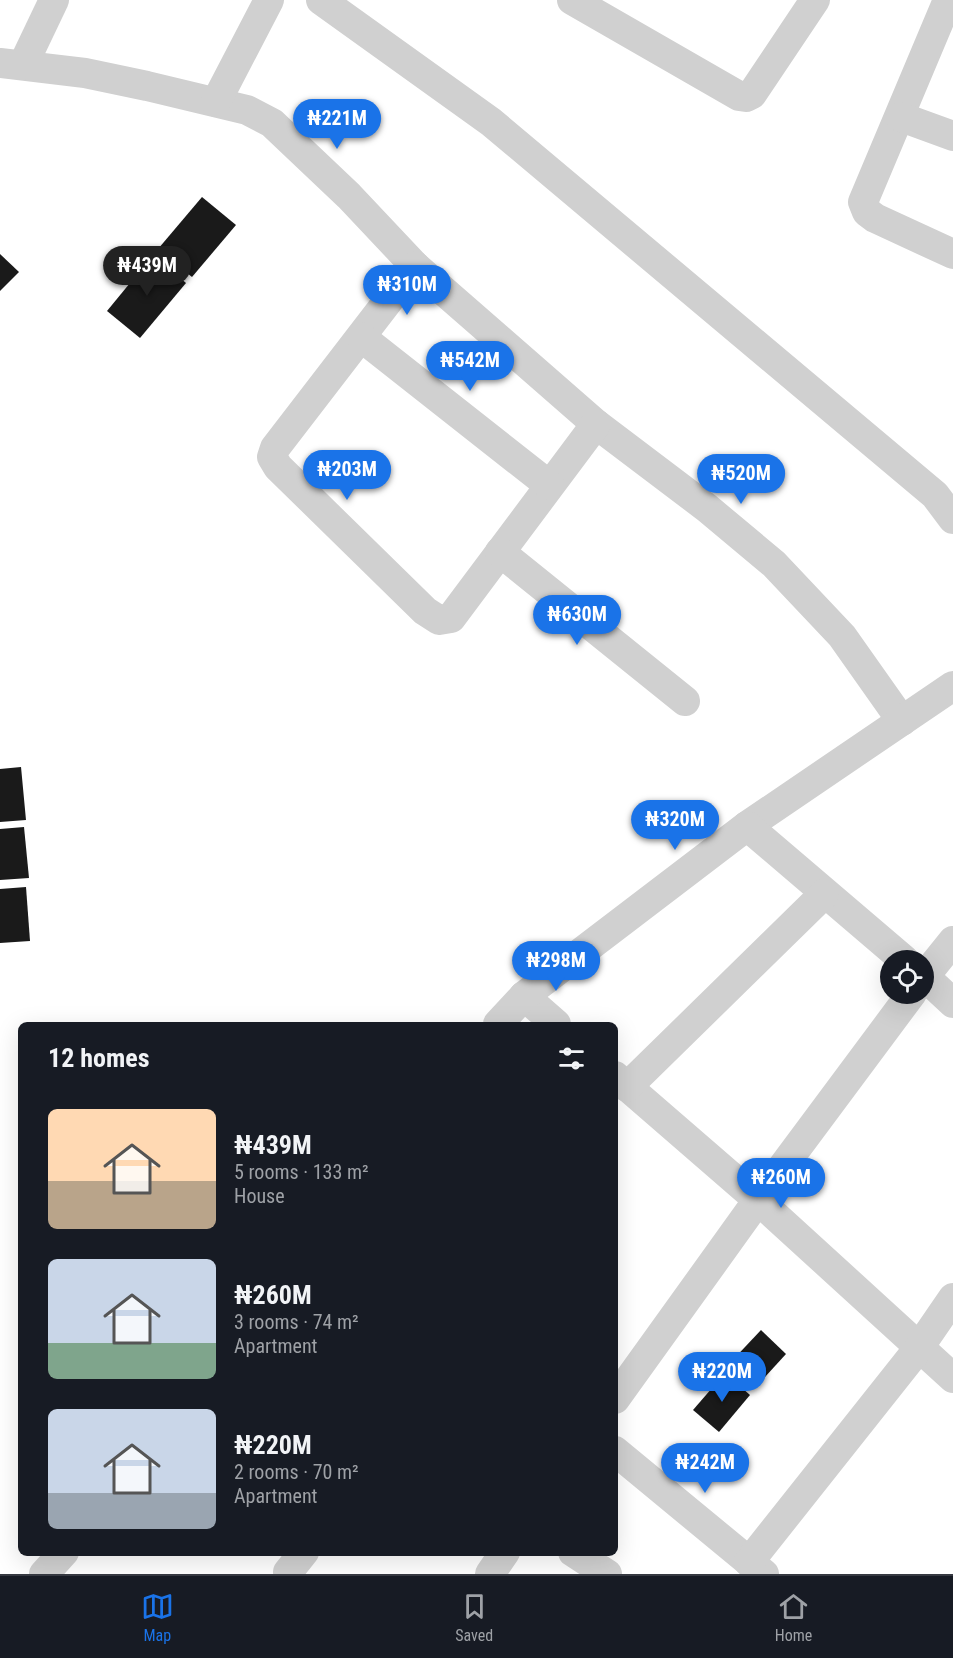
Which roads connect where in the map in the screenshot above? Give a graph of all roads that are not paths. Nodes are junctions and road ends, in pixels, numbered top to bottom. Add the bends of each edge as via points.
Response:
1 (54, 0) edge
2 (269, 0) edge
3 (321, 0) edge
4 (573, 0) edge
5 (815, 0) edge
6 (948, 0) edge
7 (11, 64) edge
8 (216, 102) junction
9 (901, 117) junction
10 (953, 136) edge
11 (953, 254) edge
12 (415, 266) junction
13 (361, 337) junction
14 (596, 424) junction
15 (549, 485) junction
16 (944, 487) edge
17 (953, 519) edge
18 (500, 552) junction
19 (953, 686) edge
20 (685, 702) dead end
21 (898, 715) junction
22 (747, 826) junction
23 (824, 894) junction
24 (953, 941) edge
25 (892, 950) edge
26 (934, 965) edge
27 (934, 986) edge
28 (524, 996) junction
29 (953, 1003) edge
30 (904, 1004) edge
31 (500, 1022) edge
32 (554, 1022) edge
33 (621, 1082) edge
34 (758, 1200) junction
35 (953, 1298) edge
36 (918, 1349) junction
37 (953, 1378) edge
38 (618, 1395) edge
39 (618, 1453) edge
40 (60, 1556) edge
41 (502, 1556) edge
42 (579, 1556) edge
43 (756, 1568) edge
44 (44, 1574) edge
45 (490, 1574) edge
46 (607, 1574) edge

1 - 7 street
2 - 8 street
3 - 16 street via 491,122
4 - 5 street via 746,97 752,94
6 - 9 street
7 - 8 street via 85,74
8 - 12 street via 247,110 272,123
9 - 10 street
9 - 11 street via 863,202 875,218
12 - 13 street
12 - 14 street
13 - 15 street
13 - 18 street via 275,448 272,457 278,467 425,611 439,620 451,618
14 - 15 street
14 - 21 street via 774,564 857,656
15 - 18 street
16 - 17 street
18 - 20 street
19 - 21 street
21 - 22 street
22 - 23 street
22 - 28 street
23 - 25 street
23 - 33 street
24 - 26 street
27 - 29 street
28 - 31 street
28 - 32 street
30 - 34 street
33 - 34 street
34 - 36 street
34 - 38 street
35 - 36 street
36 - 37 street
36 - 43 street
39 - 43 street
40 - 44 street
41 - 45 street
42 - 46 street

